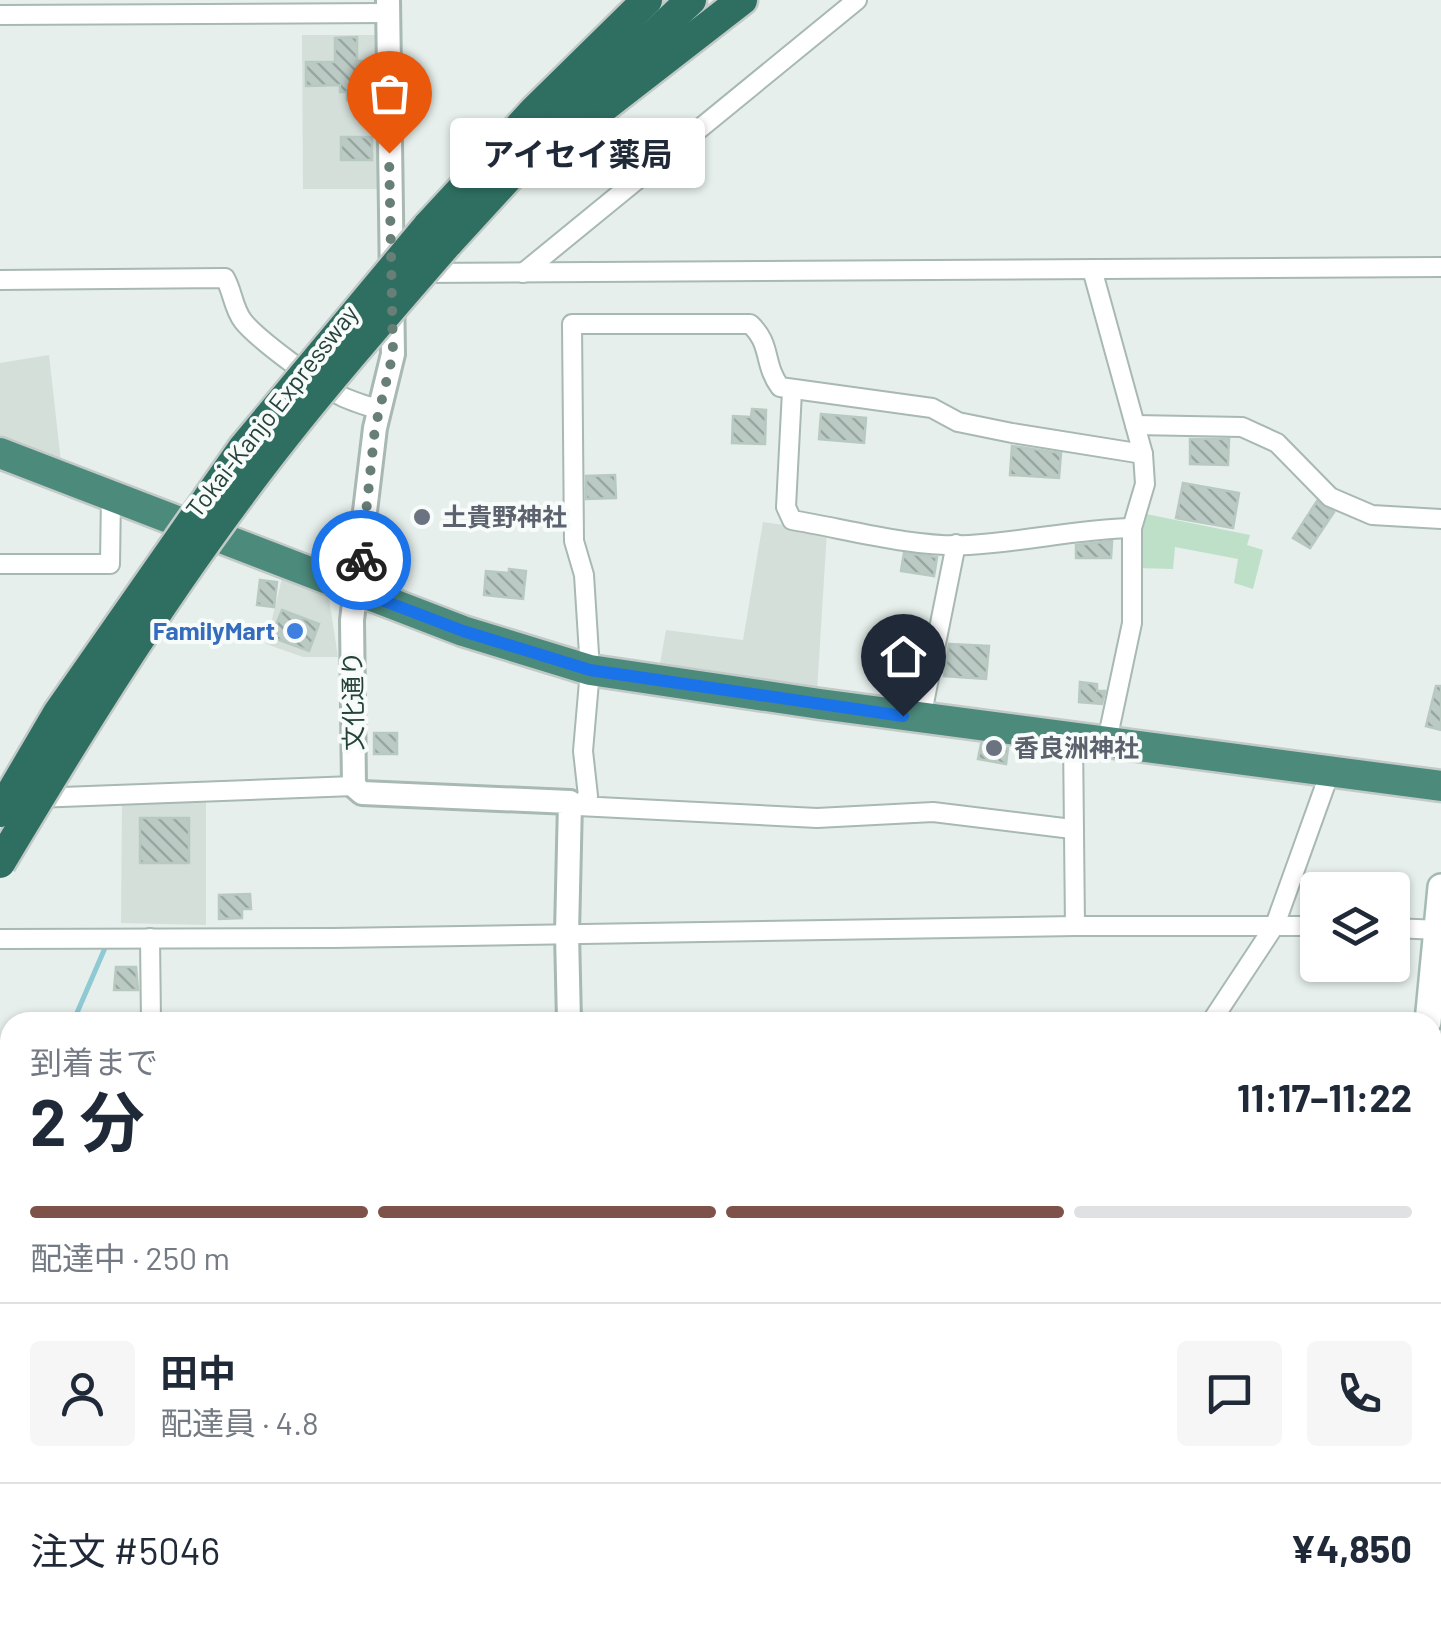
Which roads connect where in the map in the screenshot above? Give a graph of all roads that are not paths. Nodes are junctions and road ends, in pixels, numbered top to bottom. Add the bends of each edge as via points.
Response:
1 (647, 0) edge
2 (691, 0) edge
3 (742, 0) edge
4 (857, 0) edge
5 (388, 6) edge
6 (0, 15) edge
7 (485, 202) junction
8 (437, 236) junction
9 (1441, 267) edge
10 (1092, 269) junction
11 (393, 273) junction
12 (523, 273) junction
13 (0, 280) edge
14 (792, 390) junction
15 (380, 410) junction
16 (1135, 424) junction
17 (0, 453) edge
18 (1143, 454) junction
19 (111, 496) junction
20 (1441, 518) edge
21 (1132, 528) junction
22 (956, 544) junction
23 (0, 564) edge
24 (358, 591) junction
25 (590, 670) junction
26 (921, 718) junction
27 (1073, 738) junction
28 (1107, 742) junction
29 (1330, 772) junction
30 (354, 786) junction
31 (1441, 786) edge
32 (0, 799) edge
33 (0, 812) edge
34 (1072, 828) junction
35 (0, 864) edge
36 (1441, 887) edge
37 (1275, 925) junction
38 (1074, 926) junction
39 (1300, 926) edge
40 (1410, 929) edge
41 (1440, 930) edge
42 (567, 933) junction
43 (150, 938) junction
44 (0, 939) edge
45 (150, 1012) edge
46 (569, 1012) edge
47 (1218, 1012) edge
48 (1429, 1012) edge

1 - 8 highway, Tokai-Kanjo Expressway via 534,112
2 - 7 highway, Tokai-Kanjo Expressway
3 - 7 highway
4 - 12 street
5 - 6 street
5 - 11 street, 文化通り
7 - 8 highway, Tokai-Kanjo Expressway
8 - 33 highway, Tokai-Kanjo Expressway, bridge via 243,448 70,696
8 - 35 highway, Tokai-Kanjo Expressway, bridge via 138,640
9 - 10 street
10 - 12 street
10 - 16 street
11 - 12 street
11 - 15 street, 文化通り via 393,354
13 - 15 street via 225,278 236,308 258,335 340,396
14 - 18 street via 932,408 976,426
14 - 22 street via 786,507 792,520
14 - 25 street via 771,374 763,336 750,324 572,324 574,541 584,575
15 - 24 street, 文化通り
16 - 18 street
16 - 20 street via 1242,427 1277,443 1330,496 1372,515
17 - 19 highway
18 - 21 street via 1145,484
19 - 23 street via 110,564
19 - 24 highway
21 - 22 street
21 - 28 street via 1132,623
22 - 26 street
24 - 25 highway
24 - 30 street, 文化通り via 352,620
25 - 26 highway
25 - 34 street via 583,751 588,796 578,806 818,818 932,812
26 - 27 highway
27 - 28 highway
27 - 34 street
28 - 29 highway
29 - 31 highway
29 - 37 street
30 - 32 street
30 - 42 street, 文化通り via 362,793 570,802
34 - 38 street
36 - 41 main road
37 - 38 street
37 - 39 street
37 - 47 street
38 - 42 street
40 - 41 street
41 - 48 main road
42 - 43 street
42 - 46 street, 文化通り
43 - 44 street
43 - 45 street

